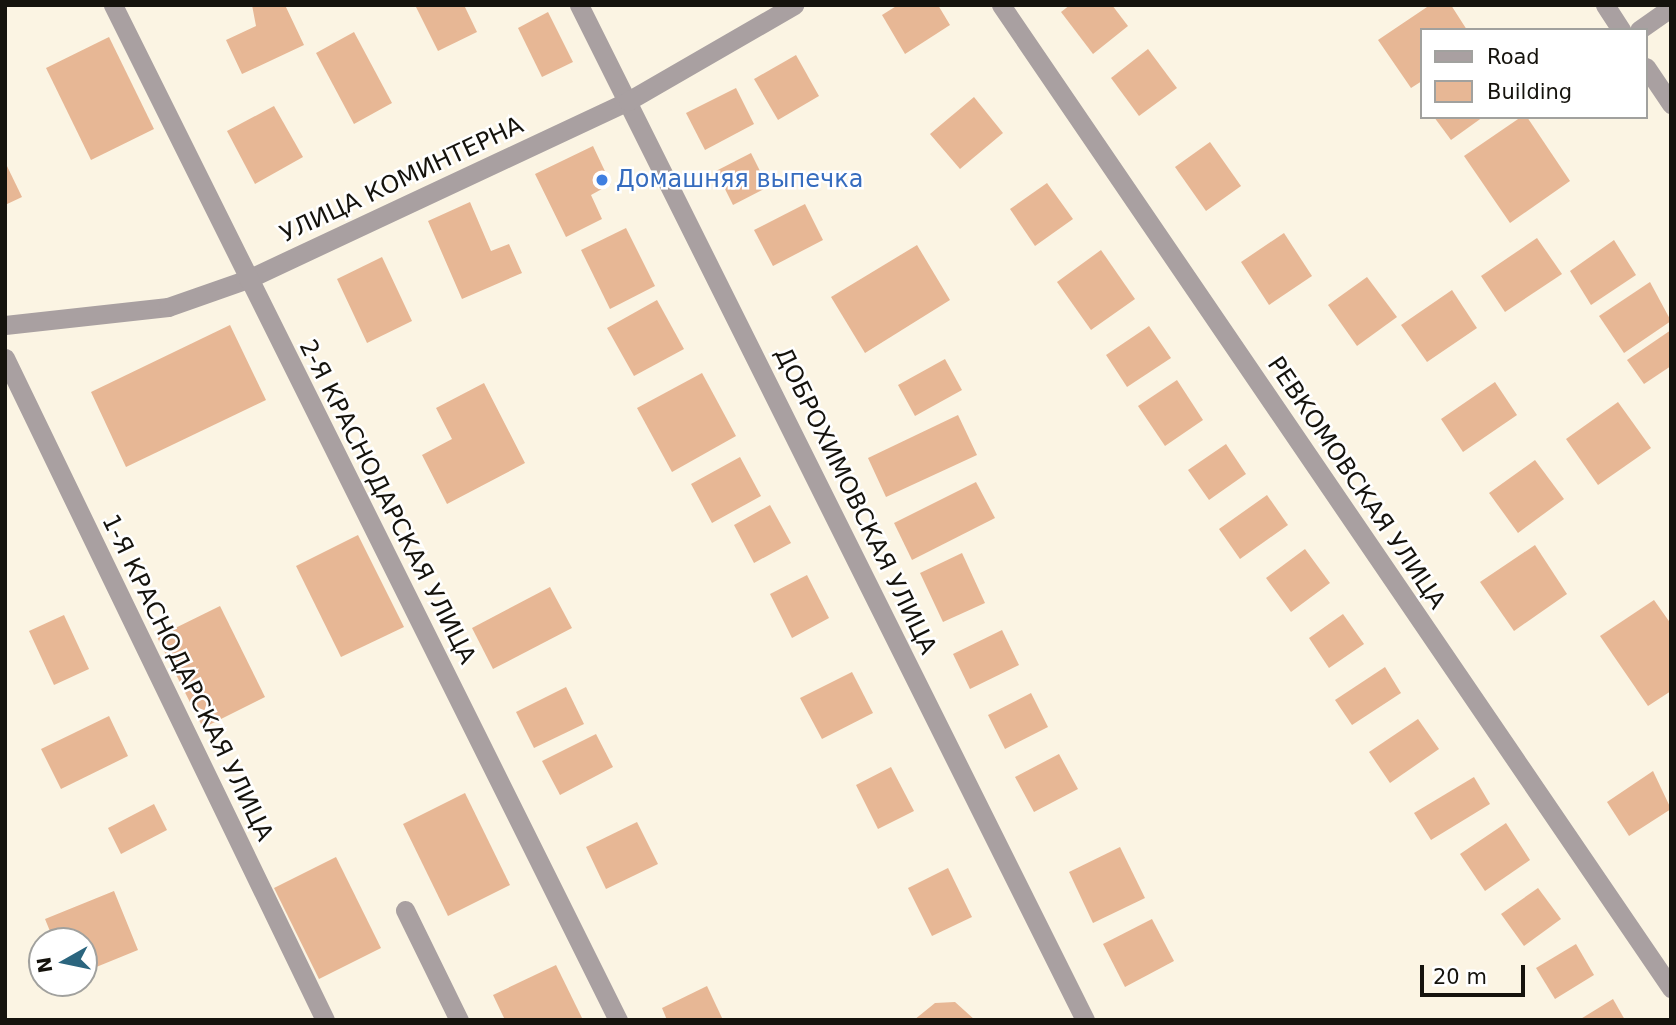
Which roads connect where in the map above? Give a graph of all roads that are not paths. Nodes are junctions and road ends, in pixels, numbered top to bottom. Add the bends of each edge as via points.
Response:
1 (113, 5) edge
2 (579, 5) edge
3 (794, 5) edge
4 (1001, 5) edge
5 (1605, 5) edge
6 (1671, 9) edge
7 (1621, 28) edge
8 (1642, 28) edge
9 (1648, 70) edge
10 (628, 101) junction
11 (1671, 104) edge
12 (248, 279) junction
13 (5, 325) edge
14 (5, 358) edge
15 (405, 909) dead end
16 (1671, 988) edge
17 (325, 1020) edge
18 (459, 1020) edge
19 (618, 1020) edge
20 (1085, 1020) edge

1 - 12 street, 2-Я КРАСНОДАРСКАЯ УЛИЦА
2 - 10 street, ДОБРОХИМОВСКАЯ УЛИЦА
3 - 10 street, УЛИЦА КОМИНТЕРНА
4 - 16 street, РЕВКОМОВСКАЯ УЛИЦА
5 - 7 street
6 - 8 street
9 - 11 street
10 - 12 street, УЛИЦА КОМИНТЕРНА
10 - 20 street, ДОБРОХИМОВСКАЯ УЛИЦА
12 - 13 street, УЛИЦА КОМИНТЕРНА via 168,307
12 - 19 street, 2-Я КРАСНОДАРСКАЯ УЛИЦА
14 - 17 street, 1-Я КРАСНОДАРСКАЯ УЛИЦА
15 - 18 street

